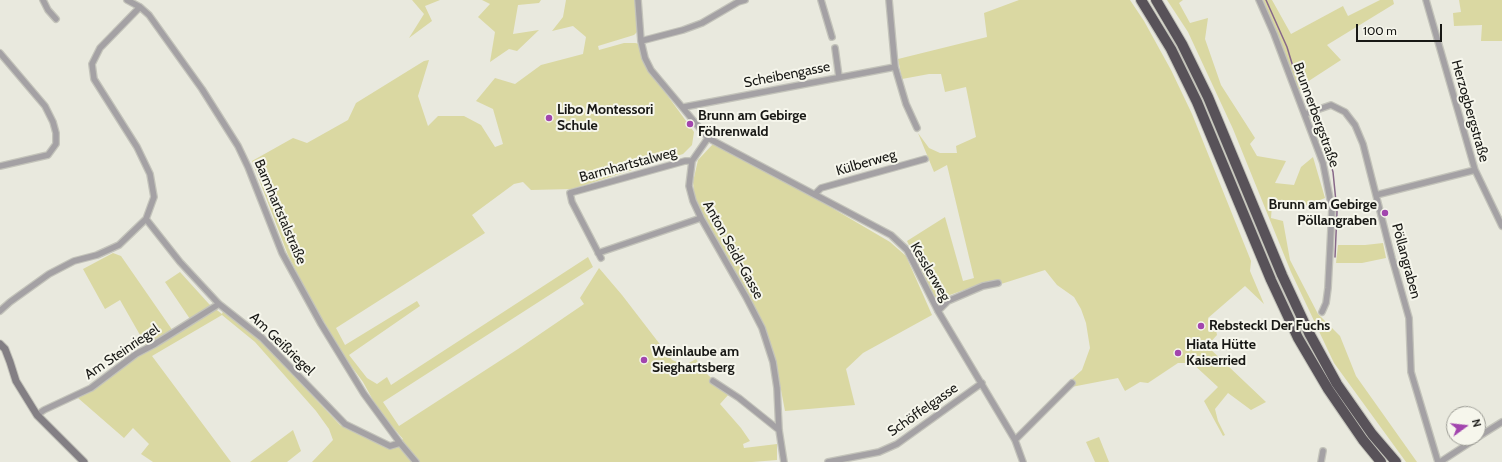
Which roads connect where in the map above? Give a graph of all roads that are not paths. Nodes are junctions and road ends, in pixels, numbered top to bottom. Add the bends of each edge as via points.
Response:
1 (43, 0) edge
2 (127, 0) edge
3 (638, 0) edge
4 (745, 0) edge
5 (821, 0) edge
6 (889, 0) edge
7 (1141, 0) edge
8 (1156, 0) edge
9 (1260, 0) edge
10 (1426, 0) edge
11 (140, 7) junction
12 (56, 19) dead end
13 (832, 37) dead end
14 (641, 41) junction
15 (835, 48) dead end
16 (0, 53) edge
17 (895, 67) junction
18 (839, 77) junction
19 (684, 107) junction
20 (1305, 114) junction
21 (917, 128) dead end
22 (708, 138) junction
23 (925, 159) dead end
24 (692, 161) junction
25 (0, 166) edge
26 (1475, 170) junction
27 (815, 194) junction
28 (1376, 195) junction
29 (701, 218) junction
30 (146, 219) junction
31 (1502, 226) edge
32 (998, 283) dead end
33 (219, 304) junction
34 (0, 311) edge
35 (938, 311) junction
36 (1322, 312) dead end
37 (0, 344) edge
38 (713, 381) dead end
39 (982, 383) junction
40 (1072, 383) dead end
41 (37, 416) junction
42 (1502, 422) edge
43 (779, 430) junction
44 (1486, 433) edge
45 (1016, 440) junction
46 (400, 443) junction
47 (1465, 446) edge
48 (1323, 451) dead end
49 (84, 462) edge
50 (416, 462) edge
51 (784, 462) edge
52 (828, 462) edge
53 (1023, 462) edge
54 (1321, 462) edge
55 (1381, 462) edge
56 (1396, 462) edge
57 (1439, 462) edge

1 - 12 street
2 - 11 street, Barmhartstalstraße
3 - 14 street
4 - 14 street via 702,23
5 - 13 street
6 - 17 street
7 - 55 highway via 1197,102 1271,280 1298,338 1328,389
8 - 56 highway via 1182,44 1208,97 1282,275 1309,333 1337,384 1372,434
9 - 20 street, Brunnerbergstraße
10 - 26 street, Herzogbergstraße
11 - 30 street via 100,48 92,64 94,80 137,146 150,174 154,197
11 - 46 street, Barmhartstalstraße via 149,15 197,83 238,146 282,253 360,388
14 - 19 street via 651,70
15 - 18 street
16 - 25 street via 45,106 56,133 56,144 48,155
17 - 18 street, Scheibengasse
17 - 21 street via 906,104
18 - 19 street, Scheibengasse
19 - 22 street
20 - 28 street, Pöllangraben via 1331,105 1345,112 1355,125 1363,144
20 - 36 street, Brunnerbergstraße via 1323,163 1332,209 1328,288
22 - 24 street, Anton Seidl-Gasse
22 - 27 street, Kesslerweg
23 - 27 street, Külberweg via 821,188
24 - 29 street, Anton Seidl-Gasse via 689,186
24 - 29 street, Barmhartstalweg via 570,193 572,202 599,255
26 - 28 street
26 - 31 street, Herzogbergstraße
27 - 35 street, Kesslerweg via 891,235 907,250
28 - 57 street, Pöllangraben via 1409,318 1411,372
29 - 43 street, Anton Seidl-Gasse via 762,328 773,362
30 - 33 street, Am Geißriegel via 180,262
30 - 34 street via 119,245 97,255 74,261 49,274
32 - 35 street via 982,286 948,301
33 - 41 street, Am Steinriegel via 136,354 91,388 44,410
33 - 46 street, Am Geißriegel via 262,338 345,424 390,446
35 - 39 street, Kesslerweg
37 - 41 main road via 5,349 16,381
38 - 43 street
39 - 45 street, Kesslerweg
39 - 52 street, Schöffelgasse via 897,444 879,452
40 - 45 street
41 - 49 main road
42 - 44 street
43 - 51 street, Anton Seidl-Gasse
45 - 53 street, Kesslerweg
46 - 50 street, Barmhartstalstraße
47 - 57 street
48 - 54 street

